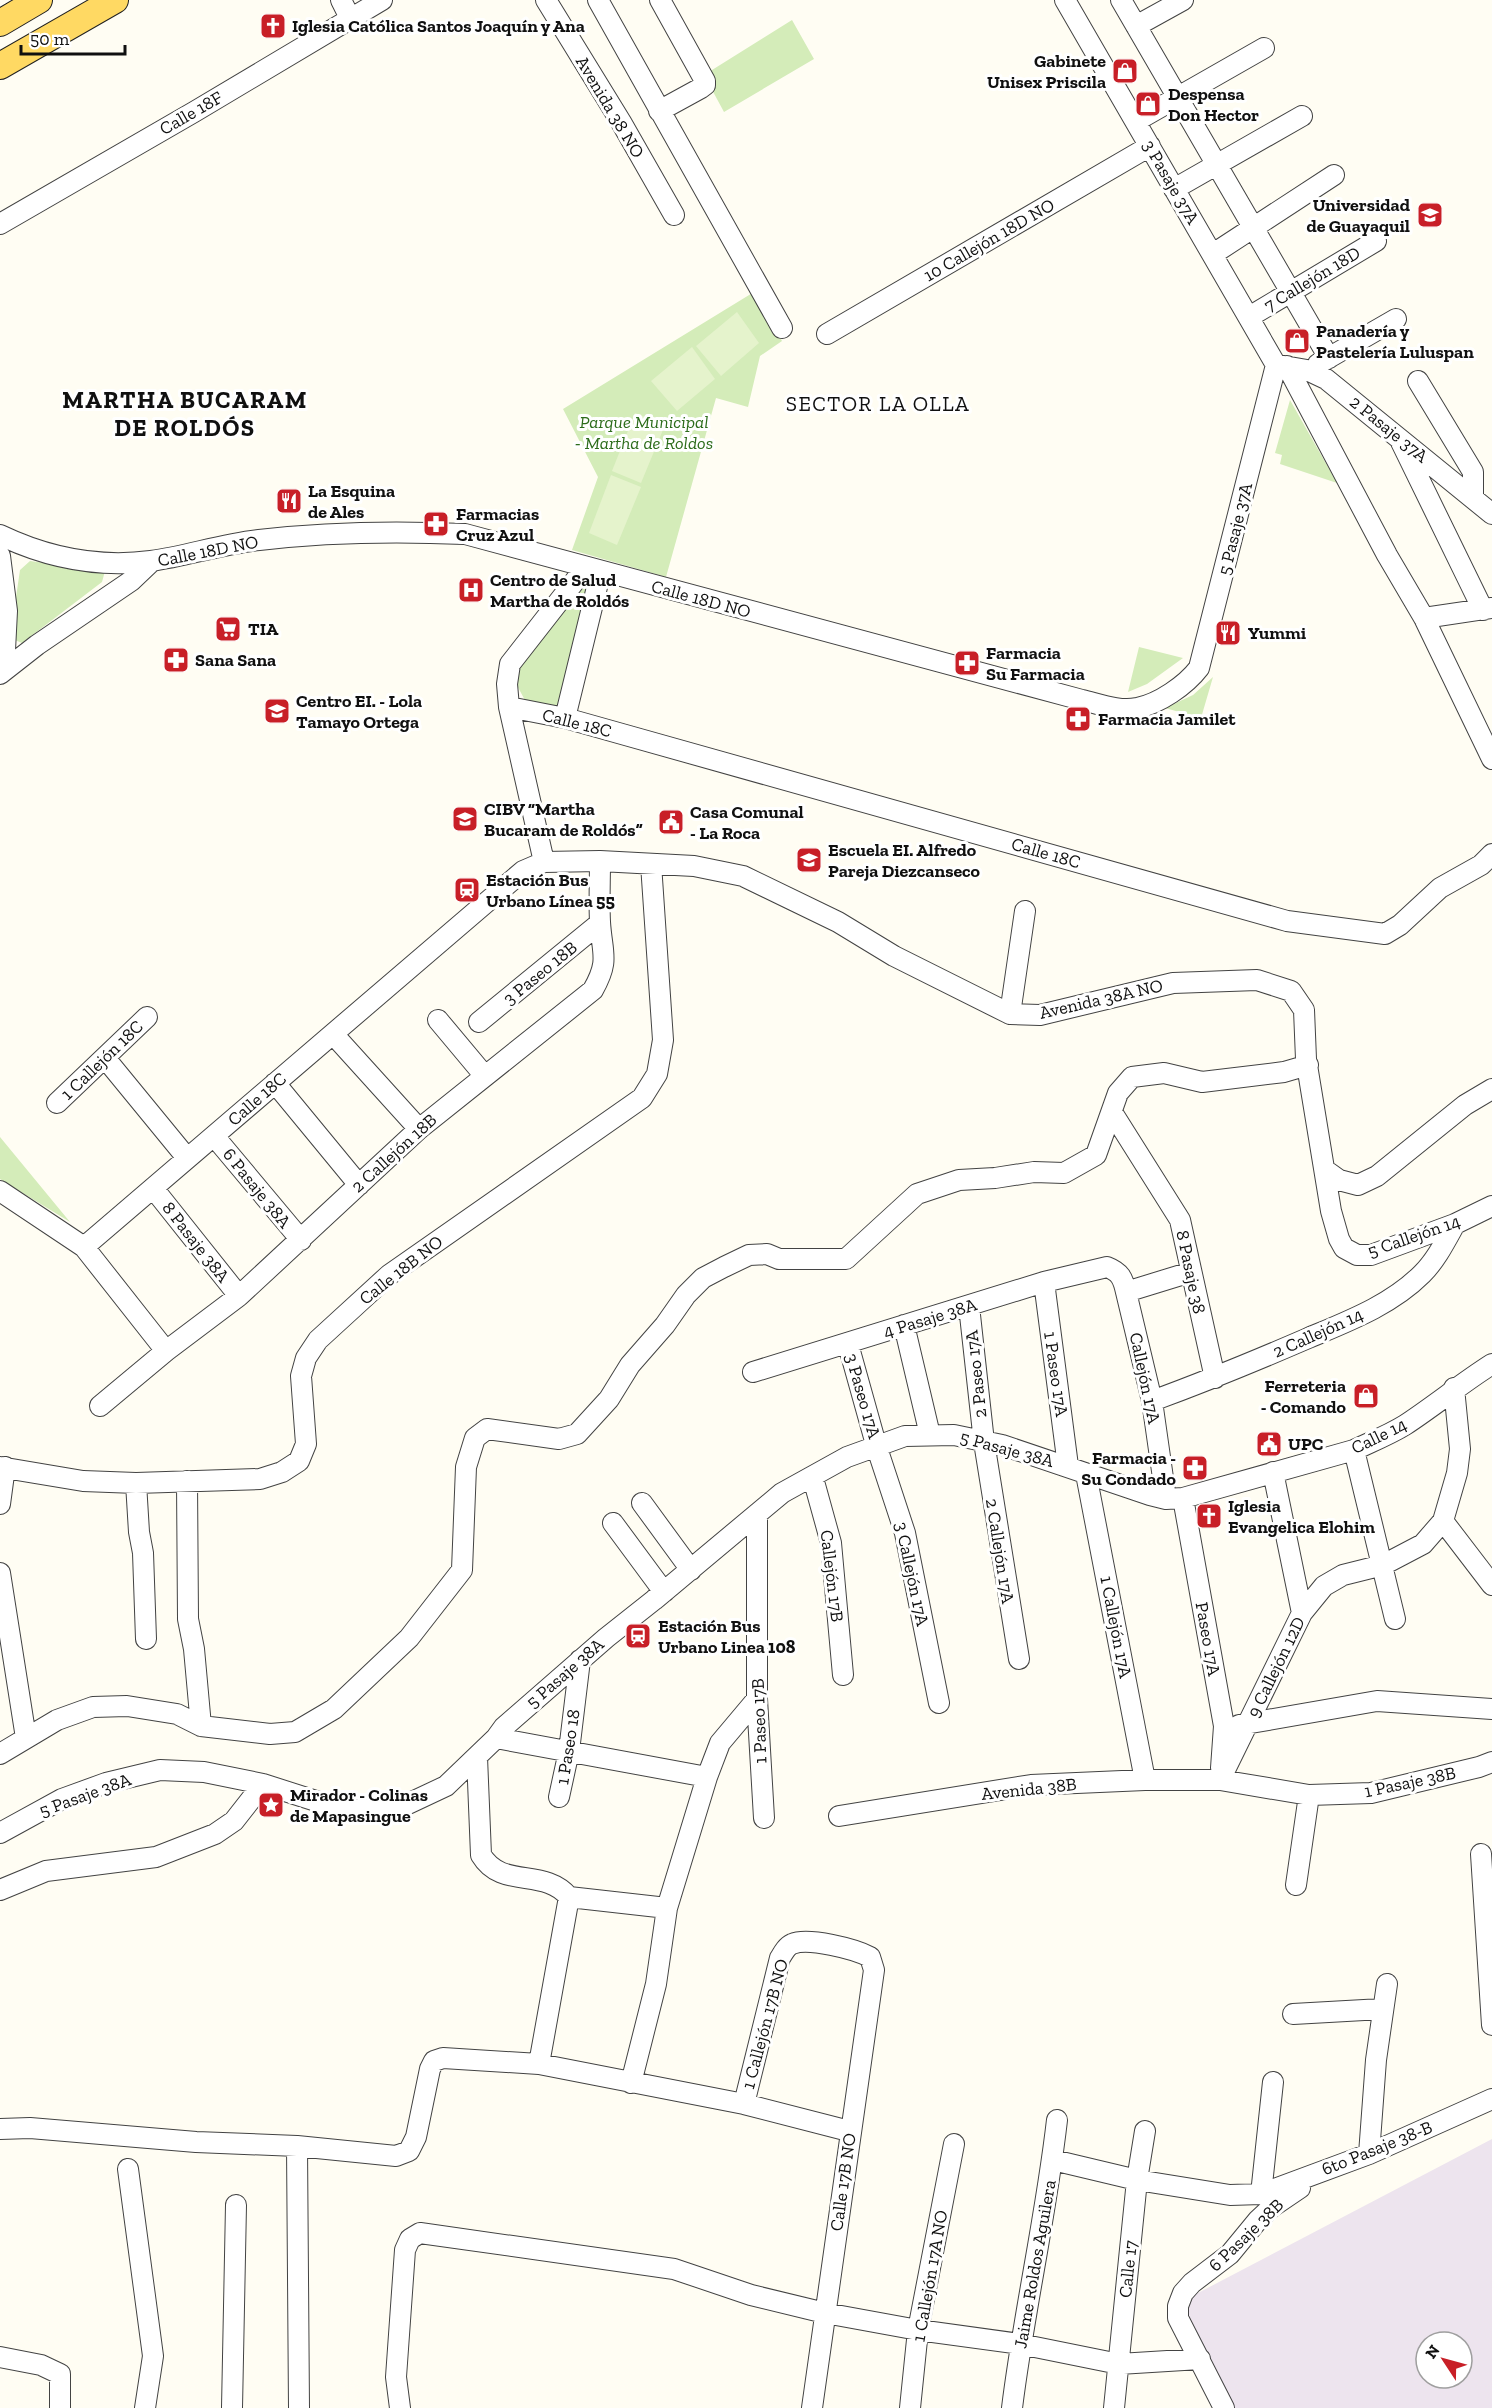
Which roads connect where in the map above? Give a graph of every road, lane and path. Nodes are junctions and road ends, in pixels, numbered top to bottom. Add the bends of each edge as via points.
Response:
1 (39, 0) edge
2 (115, 0) edge
3 (341, 0) edge
4 (382, 0) edge
5 (546, 0) edge
6 (598, 0) edge
7 (660, 0) edge
8 (1065, 0) edge
9 (1121, 0) edge
10 (1183, 0) edge
11 (350, 18) junction
12 (0, 23) edge
13 (1136, 26) junction
14 (1264, 48) dead end
15 (0, 66) edge
16 (1177, 97) junction
17 (660, 111) junction
18 (1302, 116) dead end
19 (1136, 121) junction
20 (1150, 146) junction
21 (1216, 165) junction
22 (1334, 175) dead end
23 (1174, 189) junction
24 (674, 214) dead end
25 (0, 224) edge
26 (1253, 228) junction
27 (1376, 241) dead end
28 (1213, 254) junction
29 (1290, 292) junction
30 (1249, 317) junction
31 (1396, 319) dead end
32 (782, 328) dead end
33 (827, 334) dead end
34 (1329, 358) junction
35 (1282, 366) junction
36 (1307, 370) junction
37 (1418, 381) dead end
38 (1399, 437) junction
39 (1473, 498) junction
40 (1492, 514) edge
41 (0, 535) edge
42 (0, 556) edge
43 (152, 561) junction
44 (585, 568) junction
45 (597, 587) dead end
46 (1487, 609) edge
47 (1424, 618) junction
48 (2, 672) edge
49 (1181, 687) joint
50 (509, 707) junction
51 (565, 718) junction
52 (1492, 759) edge
53 (1492, 854) edge
54 (600, 861) junction
55 (544, 862) junction
56 (651, 864) junction
57 (1025, 910) dead end
58 (600, 924) junction
59 (1010, 1014) junction
60 (147, 1017) dead end
61 (438, 1020) dead end
62 (479, 1022) dead end
63 (333, 1034) junction
64 (105, 1058) junction
65 (1308, 1065) junction
66 (484, 1075) junction
67 (275, 1083) junction
68 (1492, 1089) edge
69 (57, 1103) dead end
70 (1112, 1112) junction
71 (418, 1129) junction
72 (214, 1136) junction
73 (187, 1158) junction
74 (1325, 1170) junction
75 (359, 1185) junction
76 (153, 1188) junction
77 (0, 1191) edge
78 (1492, 1206) edge
79 (1455, 1224) junction
80 (301, 1240) junction
81 (84, 1247) junction
82 (1107, 1267) joint
83 (1191, 1272) junction
84 (1044, 1282) junction
85 (1126, 1292) junction
86 (239, 1296) junction
87 (969, 1306) junction
88 (904, 1325) junction
89 (848, 1344) junction
90 (166, 1351) junction
91 (1492, 1364) edge
92 (753, 1372) dead end
93 (1215, 1378) junction
94 (1454, 1388) junction
95 (1152, 1401) junction
96 (100, 1406) dead end
97 (930, 1434) junction
98 (984, 1442) junction
99 (877, 1448) junction
100 (1354, 1450) junction
101 (3, 1467) edge
102 (1077, 1470) junction
103 (1273, 1472) junction
104 (813, 1478) junction
105 (187, 1481) junction
106 (135, 1483) junction
107 (1174, 1499) junction
108 (642, 1503) dead end
109 (0, 1504) edge
110 (757, 1516) junction
111 (1443, 1521) junction
112 (613, 1523) dead end
113 (1383, 1565) junction
114 (691, 1570) junction
115 (0, 1573) edge
116 (1492, 1585) edge
117 (664, 1592) junction
118 (1302, 1613) junction
119 (1395, 1619) dead end
120 (146, 1639) dead end
121 (1019, 1659) dead end
122 (580, 1660) junction
123 (843, 1676) dead end
124 (757, 1699) junction
125 (939, 1703) dead end
126 (1492, 1709) edge
127 (1248, 1724) junction
128 (201, 1726) junction
129 (1224, 1726) junction
130 (26, 1738) junction
131 (496, 1738) junction
132 (569, 1751) junction
133 (0, 1754) edge
134 (477, 1757) junction
135 (1492, 1762) edge
136 (707, 1777) junction
137 (1145, 1780) junction
138 (1221, 1780) junction
139 (263, 1784) junction
140 (1309, 1795) junction
141 (559, 1797) dead end
142 (839, 1816) dead end
143 (764, 1818) dead end
144 (0, 1833) edge
145 (1481, 1854) dead end
146 (1296, 1885) dead end
147 (0, 1890) edge
148 (569, 1897) junction
149 (667, 1908) junction
150 (789, 1945) joint
151 (1387, 1984) dead end
152 (1382, 2009) junction
153 (1293, 2014) dead end
154 (1492, 2025) edge
155 (538, 2064) junction
156 (1273, 2082) dead end
157 (631, 2083) junction
158 (1492, 2099) edge
159 (744, 2104) junction
160 (1057, 2120) dead end
161 (0, 2129) edge
162 (849, 2131) junction
163 (1145, 2131) dead end
164 (954, 2144) dead end
165 (297, 2146) junction
166 (1369, 2154) junction
167 (1053, 2160) junction
168 (1334, 2167) junction
169 (128, 2169) dead end
170 (1137, 2180) junction
171 (1261, 2194) junction
172 (236, 2205) dead end
173 (825, 2313) junction
174 (918, 2330) junction
175 (1020, 2344) junction
176 (0, 2356) edge
177 (1200, 2359) junction
178 (1119, 2364) junction
179 (1214, 2387) junction
180 (60, 2408) edge
181 (145, 2408) edge
182 (232, 2408) edge
183 (299, 2408) edge
184 (400, 2408) edge
185 (812, 2408) edge
186 (910, 2408) edge
187 (1012, 2408) edge
188 (1114, 2408) edge
189 (1210, 2408) edge
190 (1224, 2408) edge

1 - 12 main road
2 - 15 main road
3 - 11 street
4 - 11 street, Calle 18F
5 - 24 street, Avenida 38 NO
6 - 17 street
7 - 17 street via 699,67 705,85
8 - 19 street, 3 Pasaje 37A
9 - 13 street
10 - 13 street
11 - 25 street, Calle 18F
13 - 16 street
14 - 16 street
16 - 19 street
16 - 21 street
17 - 32 street
18 - 21 street
19 - 20 street, 3 Pasaje 37A
20 - 23 street, 3 Pasaje 37A
20 - 33 street, 10 Callejón 18D NO
21 - 23 street
21 - 26 street
22 - 26 street
23 - 28 street, 3 Pasaje 37A
26 - 28 street
26 - 29 street
27 - 29 street, 7 Callejón 18D
28 - 30 street, 3 Pasaje 37A
29 - 30 street, 7 Callejón 18D
29 - 34 street
30 - 35 street, 3 Pasaje 37A
31 - 34 street
34 - 36 street
35 - 36 street, 2 Pasaje 37A
35 - 47 street, 3 Pasaje 37A
35 - 49 street, 5 Pasaje 37A via 1199,668
36 - 38 street, 2 Pasaje 37A via 1326,379
37 - 39 street via 1473,471
38 - 39 street, 2 Pasaje 37A
38 - 46 street
39 - 40 street, 2 Pasaje 37A
41 - 43 street via 52,556 85,562
42 - 48 street via 7,610
43 - 44 street, Calle 18D NO via 263,540 423,532 465,534
43 - 48 street, Calle 18D NO via 131,581
44 - 49 street, Calle 18D NO via 1116,707 1137,708
44 - 50 street via 510,664
45 - 51 street
46 - 47 street
47 - 52 street, 3 Pasaje 37A
50 - 51 street, Calle 18C
50 - 55 street
51 - 53 street, Calle 18C via 1276,918 1357,931 1385,934 1440,888 1481,865
54 - 55 street, Calle 18C
54 - 56 street, Calle 18C
54 - 58 street, 2 Callejón 18B
55 - 63 street, Calle 18C via 523,871
56 - 59 street, Avenida 38A NO via 694,866 743,876
56 - 105 street, Calle 18B NO via 663,1040 657,1074 642,1098 389,1275 318,1340 306,1358 301,1376 306,1444 299,1461 282,1473 260,1479
57 - 59 street
58 - 62 street, 3 Paseo 18B
58 - 66 street, 2 Callejón 18B via 602,973 592,990
59 - 65 street, Avenida 38A NO via 1040,1015 1173,982 1257,980 1291,992 1304,1010
60 - 64 street, 1 Callejón 18C
61 - 66 street
63 - 67 street, Calle 18C
63 - 71 street
64 - 69 street, 1 Callejón 18C
64 - 73 street
65 - 70 street via 1284,1072 1202,1082 1164,1073 1132,1077 1118,1093
65 - 74 street, Avenida 38A NO
66 - 71 street, 2 Callejón 18B
67 - 72 street, Calle 18C
67 - 75 street
68 - 74 street via 1377,1176 1358,1185 1339,1180
70 - 83 street, 8 Pasaje 38 via 1180,1220
70 - 128 street via 1096,1155 1064,1173 1034,1172 952,1182 917,1194 846,1259 749,1255 704,1278 686,1295 630,1365 609,1399 577,1434 559,1439 487,1429 475,1438 466,1467 462,1570 409,1638 334,1709 295,1732 270,1734
71 - 75 street, 2 Callejón 18B
72 - 73 street, Calle 18C
72 - 80 street, 6 Pasaje 38A
73 - 76 street, Calle 18C
74 - 79 street, 5 Callejón 14 via 1339,1239 1344,1248 1357,1255 1371,1255
75 - 80 street, 2 Callejón 18B
76 - 81 street, Calle 18C
76 - 86 street, 8 Pasaje 38A
77 - 81 street
78 - 79 street, 5 Callejón 14
79 - 93 street, 2 Callejón 14 via 1421,1275 1397,1295 1368,1312
80 - 86 street, 2 Callejón 18B
81 - 90 street
82 - 84 street, 4 Pasaje 38A
82 - 85 street, Callejón 17A via 1122,1276
83 - 85 street
83 - 93 street, 8 Pasaje 38
84 - 87 street, 4 Pasaje 38A
84 - 102 street, 1 Paseo 17A
85 - 95 street, Callejón 17A
86 - 90 street, 2 Callejón 18B
87 - 88 street, 4 Pasaje 38A
87 - 98 street, 2 Paseo 17A
88 - 89 street, 4 Pasaje 38A
88 - 97 street
89 - 92 street, 4 Pasaje 38A
89 - 99 street, 3 Paseo 17A
90 - 96 street, 2 Callejón 18B
91 - 94 street, Calle 14
93 - 95 street, 2 Callejón 14
94 - 100 street, Calle 14 via 1403,1426
94 - 111 street via 1460,1449
95 - 107 street, Callejón 17A
97 - 98 street, 5 Pasaje 38A
97 - 99 street, 5 Pasaje 38A via 905,1436
98 - 102 street, 5 Pasaje 38A
98 - 121 street, 2 Callejón 17A
99 - 104 street, 5 Pasaje 38A via 848,1457
99 - 125 street, 3 Callejón 17A via 905,1533
100 - 103 street, Calle 14
100 - 113 street
101 - 106 street, Calle 18B NO via 83,1481
101 - 109 street
102 - 107 street, 5 Pasaje 38A
102 - 137 street, 1 Callejón 17A
103 - 107 street, Calle 14
103 - 118 street
104 - 110 street, 5 Pasaje 38A via 782,1493
104 - 123 street, Callejón 17B via 831,1544
105 - 106 street, Calle 18B NO
105 - 128 street via 188,1618
106 - 120 street via 143,1553
107 - 129 street, Paseo 17A
108 - 114 street
110 - 114 street, 5 Pasaje 38A
110 - 124 street, 1 Paseo 17B
111 - 113 street, 9 Callejón 12D via 1423,1544
111 - 116 street
112 - 117 street
113 - 118 street, 9 Callejón 12D via 1342,1575 1324,1586
113 - 119 street
114 - 117 street, 5 Pasaje 38A
115 - 130 street
117 - 122 street, 5 Pasaje 38A
118 - 127 street, 9 Callejón 12D
122 - 131 street, 5 Pasaje 38A
122 - 132 street, 1 Paseo 18
124 - 136 street via 720,1743
124 - 143 street, 1 Paseo 17B
126 - 127 street via 1377,1701
127 - 129 street
127 - 138 street, 9 Callejón 12D
128 - 130 street via 177,1713 127,1706 93,1707 57,1720
129 - 138 street, Paseo 17A
130 - 133 street
131 - 132 street
131 - 134 street, 5 Pasaje 38A
132 - 136 street
132 - 141 street, 1 Paseo 18
134 - 139 street, 5 Pasaje 38A via 446,1786 396,1810 341,1809
134 - 148 street via 481,1855 487,1865 496,1872 552,1883
135 - 140 street, 1 Pasaje 38B via 1371,1793
136 - 149 street
137 - 138 street, Avenida 38B
137 - 142 street, Avenida 38B via 1031,1785
138 - 140 street, 1 Pasaje 38B
139 - 144 street, 5 Pasaje 38A via 204,1772 160,1770 62,1799
139 - 147 street via 234,1821 215,1834 156,1857 46,1871
140 - 146 street
145 - 154 street
148 - 149 street
148 - 155 street
149 - 157 street via 656,1984
150 - 159 street, 1 Callejón 17B NO via 780,1958
150 - 162 street, Calle 17B NO via 803,1941 860,1952 870,1958 874,1970
151 - 152 street
152 - 153 street
152 - 166 street
155 - 157 street
155 - 165 street via 442,2058 434,2061 416,2137 410,2151 396,2156
156 - 171 street
157 - 159 street
158 - 166 street, 6to Pasaje 38-B
159 - 162 street
160 - 167 street, Jaime Roldos Aguilera
161 - 165 street
162 - 173 street, Calle 17B NO
163 - 170 street, Calle 17
164 - 174 street, 1 Callejón 17A NO
165 - 183 street
166 - 168 street, 6to Pasaje 38-B
167 - 170 street, 6to Pasaje 38-B
167 - 175 street, Jaime Roldos Aguilera
168 - 171 street, 6to Pasaje 38-B
168 - 177 street, 6 Pasaje 38B via 1272,2207 1230,2254 1183,2294 1178,2318
169 - 181 street via 153,2356
170 - 171 street, 6to Pasaje 38-B via 1230,2195
170 - 178 street, Calle 17
172 - 182 street
173 - 174 street
173 - 184 street via 751,2295 674,2269 420,2233 410,2239 405,2250 396,2377
173 - 185 street, Calle 17B NO
174 - 175 street
174 - 186 street, 1 Callejón 17A NO
175 - 178 street
175 - 187 street, Jaime Roldos Aguilera
176 - 180 street via 41,2365 60,2374
177 - 178 street
177 - 179 street
178 - 188 street, Calle 17
179 - 189 street
179 - 190 street

